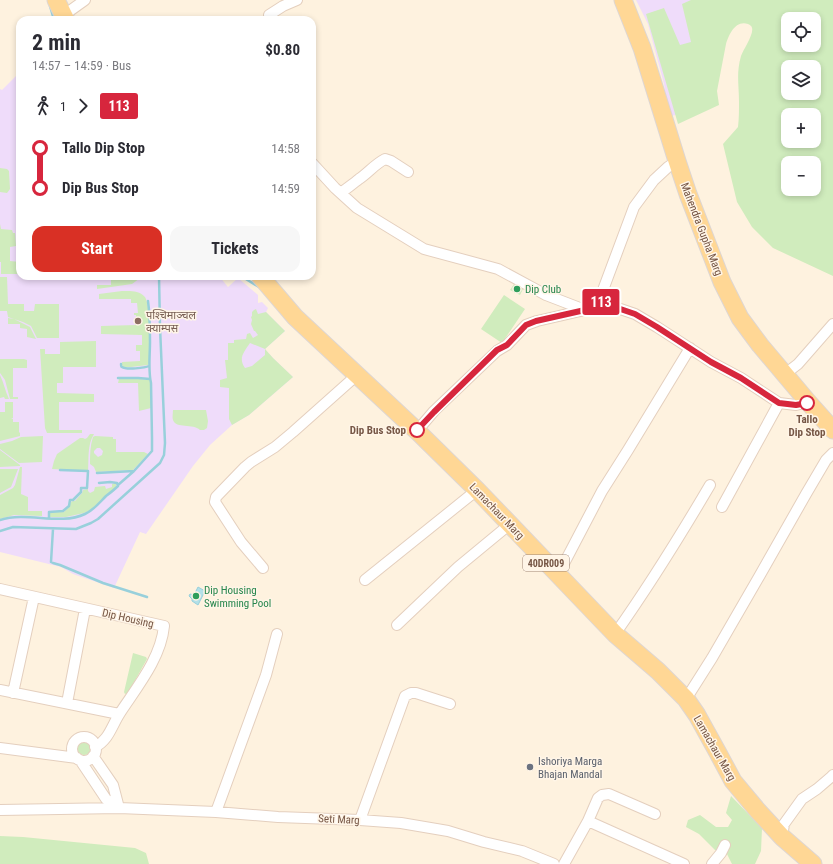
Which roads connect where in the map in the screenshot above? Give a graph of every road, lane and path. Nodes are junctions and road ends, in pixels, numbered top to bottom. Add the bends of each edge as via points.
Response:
1 (56, 0) edge
2 (85, 0) edge
3 (297, 0) edge
4 (623, 0) edge
5 (269, 15) dead end
6 (64, 16) edge
7 (67, 16) edge
8 (677, 161) junction
9 (316, 167) edge
10 (408, 172) dead end
11 (341, 193) junction
12 (263, 280) edge
13 (594, 300) junction
14 (585, 310) junction
15 (833, 324) edge
16 (690, 348) junction
17 (785, 374) junction
18 (357, 375) junction
19 (808, 402) junction
20 (779, 403) junction
21 (417, 430) junction
22 (833, 430) edge
23 (833, 453) edge
24 (710, 485) dead end
25 (477, 490) junction
26 (722, 507) dead end
27 (510, 524) junction
28 (263, 568) dead end
29 (558, 575) junction
30 (365, 580) dead end
31 (0, 589) edge
32 (34, 597) junction
33 (86, 608) junction
34 (397, 625) dead end
35 (277, 634) dead end
36 (615, 634) junction
37 (0, 690) edge
38 (13, 693) junction
39 (686, 699) junction
40 (67, 703) junction
41 (450, 704) dead end
42 (120, 714) junction
43 (0, 748) edge
44 (94, 751) junction
45 (78, 759) junction
46 (833, 775) edge
47 (119, 808) junction
48 (0, 810) edge
49 (216, 812) junction
50 (655, 814) dead end
51 (360, 820) junction
52 (588, 821) junction
53 (782, 837) junction
54 (725, 845) dead end
55 (554, 864) edge
56 (564, 864) edge
57 (684, 864) edge
58 (712, 864) edge
59 (813, 864) edge

1 - 6 main road
2 - 7 street
3 - 5 street
4 - 8 main road, Mahendra Gupha Marg via 642,48
8 - 13 street via 654,180 634,207 603,290
8 - 17 main road, Mahendra Gupha Marg via 722,282 740,318
9 - 11 street
10 - 11 street via 385,159
11 - 14 street via 358,208 424,249 498,269 546,295
12 - 18 main road, Lamachaur Marg / 40DR009 via 295,318
13 - 14 street
13 - 16 street via 635,314
14 - 21 street via 526,325 507,345 497,350
15 - 17 street via 798,364
16 - 20 street
16 - 29 street via 602,491
17 - 19 main road, Mahendra Gupha Marg
18 - 21 main road, Lamachaur Marg / 40DR009
18 - 28 street via 275,447 245,467 216,497 215,502 241,542
19 - 20 street via 796,405
19 - 22 main road, Mahendra Gupha Marg
20 - 26 street
21 - 25 main road, Lamachaur Marg / 40DR009
23 - 39 street via 826,460
24 - 36 street via 667,557
25 - 27 main road, Lamachaur Marg / 40DR009
25 - 30 street
27 - 29 main road, Lamachaur Marg / 40DR009
27 - 34 street via 458,567
29 - 36 main road, Lamachaur Marg / 40DR009
31 - 32 street, Dip Housing
32 - 33 street, Dip Housing
32 - 38 street
33 - 40 street
33 - 42 street, Dip Housing via 164,626 156,656
35 - 49 street via 266,675
36 - 39 main road, Lamachaur Marg / 40DR009
37 - 38 street
38 - 40 street
39 - 53 main road, Lamachaur Marg / 40DR009 via 733,780
40 - 42 street
41 - 51 street via 416,693 405,696
42 - 44 street, Dip Housing via 106,739
43 - 45 street
44 - 45 street via 87,760
44 - 45 street via 93,742 81,737 75,741 72,748
44 - 47 street via 113,785
45 - 47 street via 106,798
46 - 53 street via 802,799 784,824
47 - 48 street, Seti Marg
47 - 49 street, Seti Marg
49 - 51 street, Seti Marg
50 - 52 street via 609,794 598,798
51 - 55 street, Seti Marg via 448,830 522,851
52 - 56 street
52 - 57 street
53 - 59 main road, Lamachaur Marg / 40DR009
54 - 58 street

